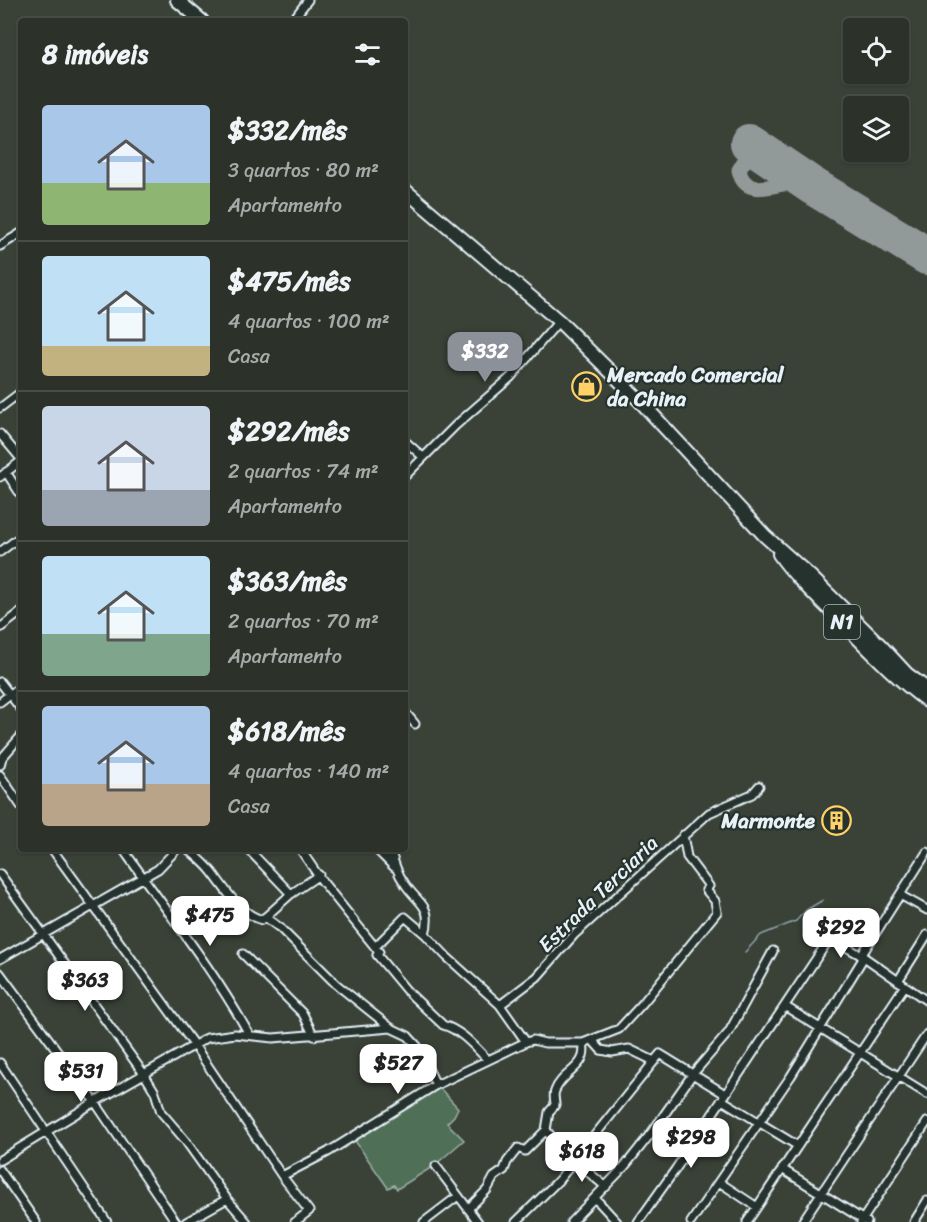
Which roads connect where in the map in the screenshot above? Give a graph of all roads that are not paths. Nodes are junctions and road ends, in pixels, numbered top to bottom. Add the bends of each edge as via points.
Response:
1 (177, 0) edge
2 (309, 0) edge
3 (198, 18) edge
4 (294, 18) edge
5 (408, 193) edge
6 (18, 235) edge
7 (0, 246) edge
8 (559, 321) junction
9 (18, 394) edge
10 (0, 408) edge
11 (0, 434) edge
12 (408, 444) edge
13 (18, 456) edge
14 (423, 457) junction
15 (18, 462) edge
16 (408, 473) edge
17 (3, 475) edge
18 (18, 492) edge
19 (765, 536) junction
20 (18, 538) edge
21 (0, 552) edge
22 (18, 614) edge
23 (0, 628) edge
24 (0, 682) edge
25 (18, 688) edge
26 (927, 689) edge
27 (10, 694) junction
28 (927, 701) edge
29 (0, 702) edge
30 (18, 705) edge
31 (408, 716) edge
32 (415, 724) dead end
33 (18, 739) edge
34 (0, 765) edge
35 (0, 775) edge
36 (759, 786) dead end
37 (18, 802) edge
38 (683, 835) junction
39 (54, 852) edge
40 (125, 852) edge
41 (174, 852) edge
42 (191, 852) edge
43 (251, 852) edge
44 (302, 852) edge
45 (379, 852) edge
46 (391, 852) edge
47 (927, 852) edge
48 (395, 868) junction
49 (0, 874) edge
50 (319, 875) junction
51 (143, 877) junction
52 (291, 894) junction
53 (900, 895) junction
54 (93, 908) junction
55 (927, 910) edge
56 (266, 917) junction
57 (424, 934) junction
58 (45, 935) junction
59 (927, 935) edge
60 (375, 947) junction
61 (773, 951) dead end
62 (243, 954) dead end
63 (863, 957) junction
64 (0, 959) edge
65 (0, 973) edge
66 (901, 984) junction
67 (927, 1001) edge
68 (500, 1005) junction
69 (786, 1007) junction
70 (391, 1028) junction
71 (821, 1028) junction
72 (249, 1034) junction
73 (927, 1034) edge
74 (314, 1036) junction
75 (593, 1041) junction
76 (526, 1042) junction
77 (583, 1043) junction
78 (194, 1045) junction
79 (861, 1054) junction
80 (488, 1060) junction
81 (654, 1061) junction
82 (0, 1063) edge
83 (144, 1074) junction
84 (692, 1075) junction
85 (898, 1077) junction
86 (436, 1085) junction
87 (927, 1094) edge
88 (723, 1097) junction
89 (95, 1102) junction
90 (927, 1122) edge
91 (759, 1124) junction
92 (546, 1130) junction
93 (46, 1131) junction
94 (798, 1146) junction
95 (0, 1160) edge
96 (575, 1160) junction
97 (436, 1166) dead end
98 (782, 1169) junction
99 (0, 1170) edge
100 (282, 1176) junction
101 (719, 1182) junction
102 (606, 1187) junction
103 (822, 1194) junction
104 (458, 1196) junction
105 (596, 1198) junction
106 (227, 1199) junction
107 (927, 1201) edge
108 (757, 1207) junction
109 (468, 1209) junction
110 (863, 1221) edge
111 (36, 1222) edge
112 (107, 1222) edge
113 (176, 1222) edge
114 (186, 1222) edge
115 (247, 1222) edge
116 (295, 1222) edge
117 (424, 1222) edge
118 (478, 1222) edge
119 (516, 1222) edge
120 (571, 1222) edge
121 (617, 1222) edge
122 (638, 1222) edge
123 (691, 1222) edge
124 (747, 1222) edge
125 (802, 1222) edge
126 (914, 1222) edge

1 - 3 highway
2 - 4 street
5 - 8 highway, N1
6 - 7 street
8 - 14 street via 511,376
8 - 19 highway, N1 via 640,401
9 - 10 street
11 - 13 street
12 - 14 street
14 - 16 street
15 - 17 street
17 - 18 street
19 - 26 highway, N1
19 - 28 highway, N1 via 788,568 893,673
20 - 21 street
22 - 23 street
24 - 27 street
25 - 27 street
27 - 29 street
27 - 30 street
31 - 32 street
33 - 34 street
35 - 37 street
36 - 38 street, Estrada Terciaria via 752,794 709,813
38 - 68 street, Estrada Terciaria via 574,935 537,977
38 - 75 street via 687,857 709,886 706,890 715,901 717,912 626,1022
39 - 54 street
40 - 51 street
41 - 51 street via 158,869
42 - 56 street via 251,916 262,920
43 - 52 street
44 - 50 street
45 - 48 street
46 - 48 street
47 - 53 street
48 - 57 street via 429,916
49 - 58 street
50 - 52 street
50 - 60 street
51 - 54 street
51 - 72 street via 197,950
52 - 56 street
53 - 55 street
53 - 63 street
54 - 58 street
54 - 78 street
56 - 70 street via 354,1000
57 - 60 street via 405,917
57 - 68 street
58 - 64 street
58 - 83 street
59 - 66 street
60 - 80 street via 377,955 406,990
61 - 84 street via 729,1032
62 - 74 street via 303,1014
63 - 66 street
63 - 69 street via 830,938
63 - 71 street
65 - 89 street
66 - 67 street
66 - 79 street
68 - 76 street
69 - 71 street
69 - 88 street
70 - 74 street
70 - 86 street via 408,1036 418,1047
71 - 79 street
71 - 91 street
72 - 74 street via 273,1038
72 - 78 street via 216,1035
73 - 85 street
75 - 77 street
75 - 81 street via 601,1050 629,1049
76 - 77 street
76 - 80 street
77 - 92 street via 584,1055 579,1064 561,1080 554,1093 555,1105 549,1112
78 - 83 street
78 - 100 street
79 - 85 street
79 - 94 street
80 - 86 street
81 - 84 street via 660,1054
81 - 96 street
82 - 93 street
83 - 89 street
83 - 106 street via 160,1112
84 - 88 street
84 - 102 street
85 - 87 street
85 - 103 street
86 - 100 street
88 - 91 street
88 - 122 street
89 - 93 street
89 - 113 street
90 - 110 street
91 - 94 street
91 - 101 street
92 - 96 street
92 - 109 street via 525,1151 518,1148 504,1170
93 - 95 street
93 - 112 street
94 - 98 street
96 - 102 street
96 - 119 street
97 - 104 street
98 - 103 street
98 - 108 street
99 - 111 street
100 - 116 street via 309,1211
101 - 108 street
101 - 123 street
102 - 105 street
103 - 110 street
103 - 125 street
104 - 109 street
104 - 117 street
105 - 120 street
105 - 121 street
106 - 114 street
106 - 115 street
107 - 126 street
108 - 124 street
109 - 118 street

